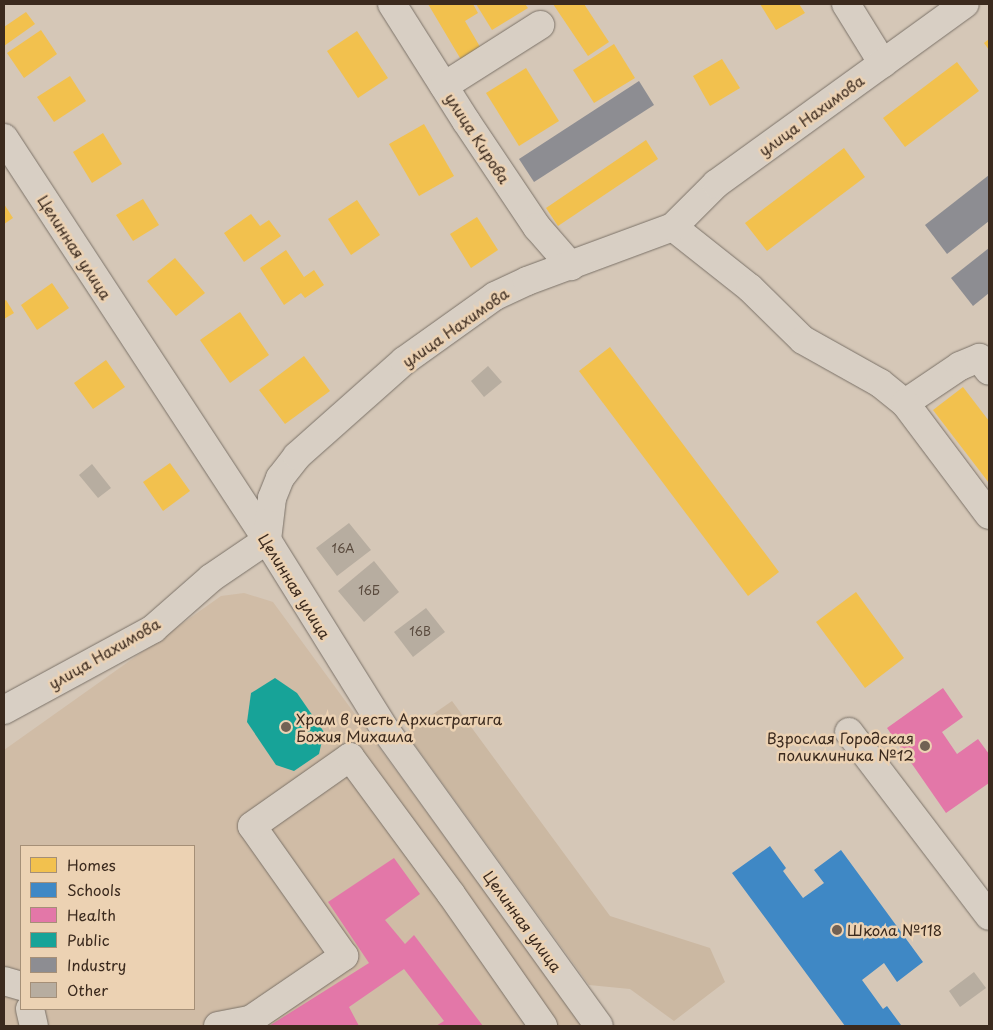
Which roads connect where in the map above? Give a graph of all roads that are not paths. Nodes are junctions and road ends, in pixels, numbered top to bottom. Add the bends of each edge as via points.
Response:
1 (392, 4) edge
2 (846, 4) edge
3 (965, 4) edge
4 (540, 25) dead end
5 (883, 64) junction
6 (444, 86) junction
7 (7, 149) edge
8 (673, 227) junction
9 (571, 266) junction
10 (989, 371) edge
11 (905, 403) junction
12 (989, 516) edge
13 (267, 540) junction
14 (4, 710) edge
15 (849, 732) dead end
16 (989, 916) edge
17 (4, 981) edge
18 (20, 986) edge
19 (30, 1010) edge
20 (34, 1026) edge
21 (218, 1026) edge
22 (543, 1026) edge
23 (599, 1026) edge

1 - 6 street, улица Кирова
2 - 5 street
3 - 5 street, улица Нахимова
4 - 6 street
5 - 8 street, улица Нахимова via 716,184
6 - 9 street, улица Кирова via 537,227
7 - 13 street, Целинная улица
8 - 9 street, улица Нахимова
8 - 11 street via 750,288 803,340 880,383
9 - 13 street, улица Нахимова via 495,296 404,361 297,456 280,478 272,498
10 - 11 street via 979,358 960,366
11 - 12 street
13 - 14 street, улица Нахимова via 211,578 153,628
13 - 23 street, Целинная улица via 384,728
15 - 16 street
17 - 18 street
19 - 20 street
21 - 22 street via 250,1020 344,956 252,826 350,757

